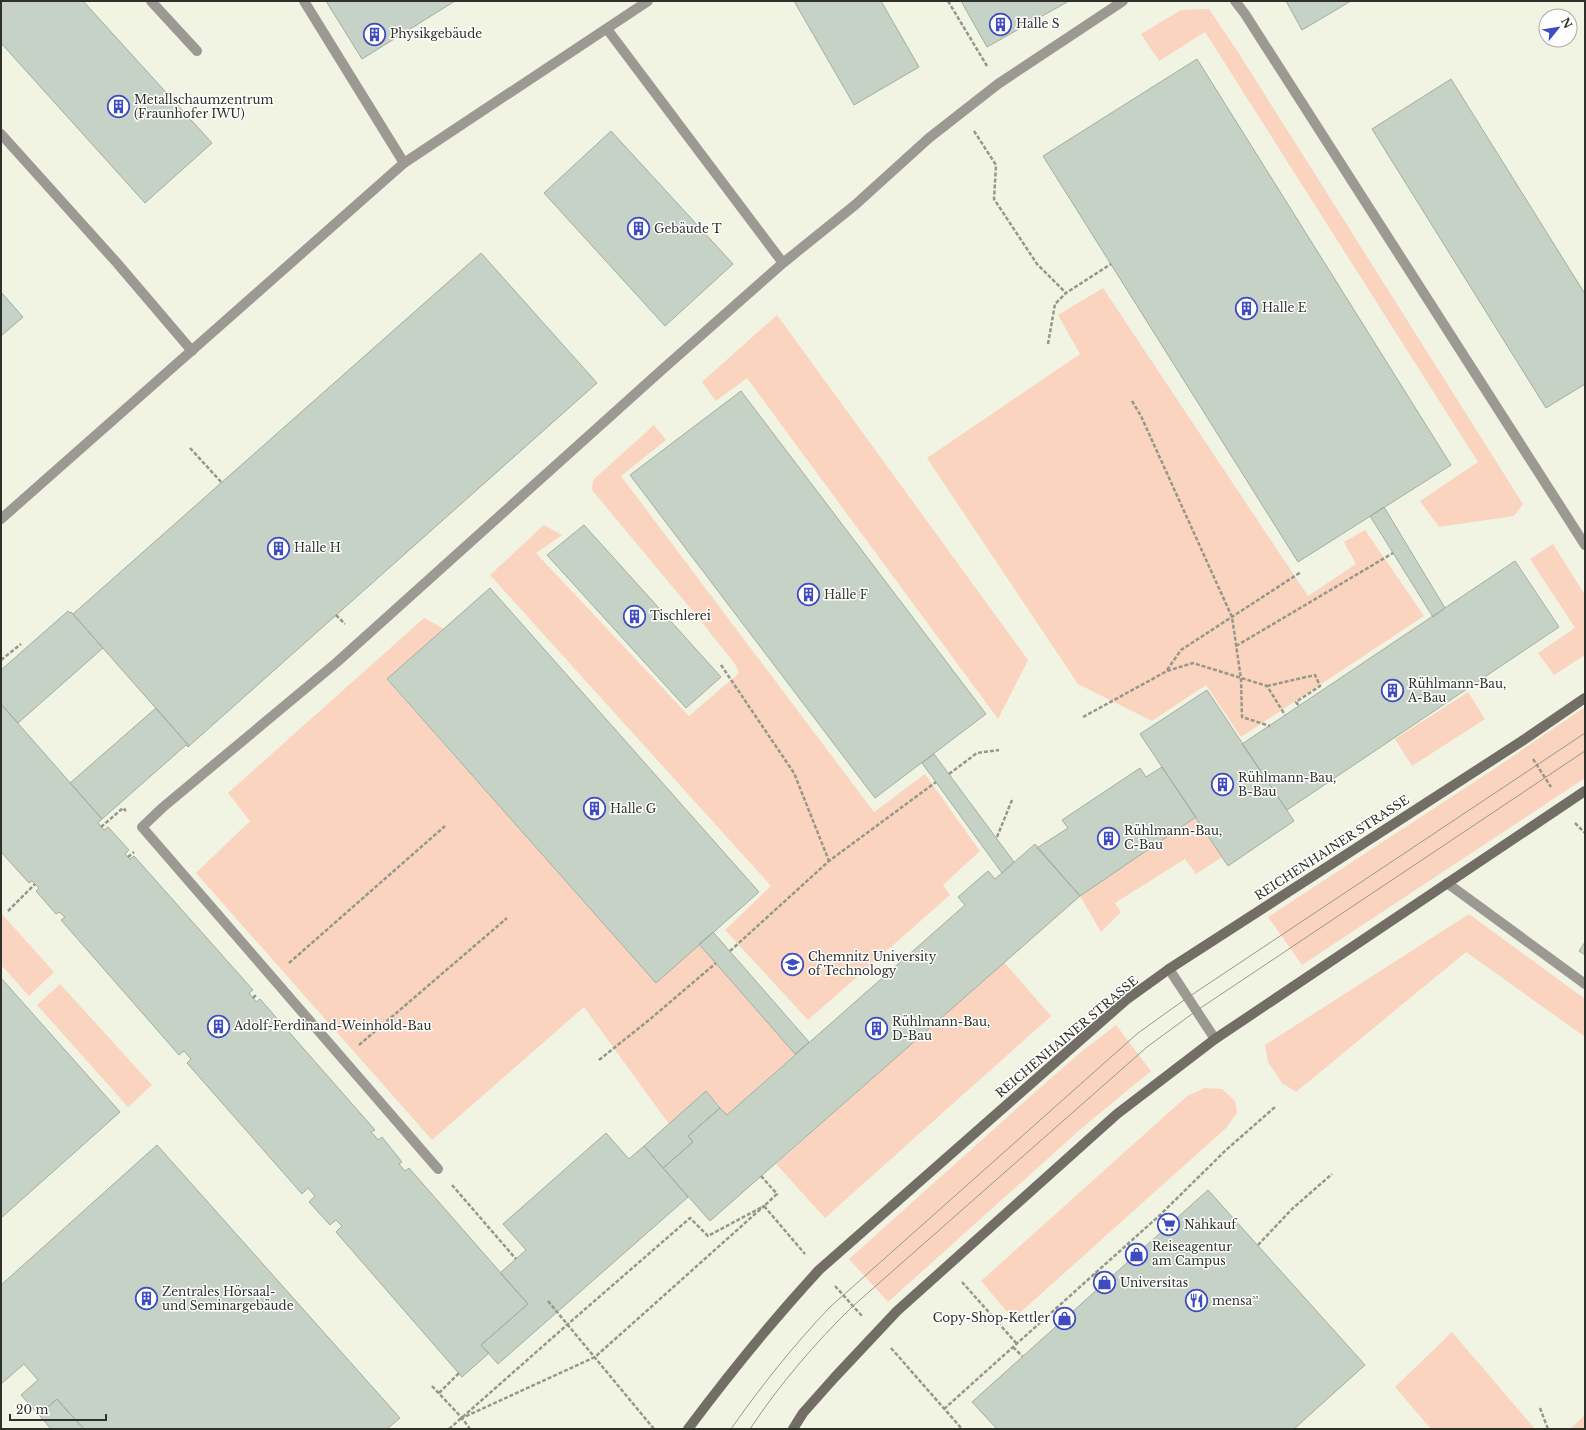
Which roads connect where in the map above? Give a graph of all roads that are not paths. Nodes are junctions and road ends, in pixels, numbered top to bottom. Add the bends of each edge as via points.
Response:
1 (151, 1) edge
2 (304, 1) edge
3 (648, 1) edge
4 (1123, 1) edge
5 (1235, 1) edge
6 (607, 30) junction
7 (197, 51) dead end
8 (1, 134) edge
9 (404, 163) junction
10 (783, 263) junction
11 (192, 351) junction
12 (1, 519) edge
13 (1585, 545) edge
14 (1585, 698) edge
15 (1585, 790) edge
16 (1447, 883) junction
17 (1169, 969) junction
18 (1585, 984) edge
19 (1215, 1039) junction
20 (438, 1169) dead end
21 (688, 1429) edge
22 (793, 1429) edge

1 - 7 street
2 - 9 street
3 - 6 street
4 - 10 street via 998,84 929,138 855,205
5 - 13 street
6 - 9 street
6 - 10 street
8 - 11 street
9 - 11 street
10 - 20 street via 336,663 142,827
11 - 12 street
14 - 17 street, REICHENHAINER STRASSE
15 - 16 street
16 - 18 street
16 - 19 street
17 - 19 street
17 - 21 street, REICHENHAINER STRASSE via 1122,1004 819,1270 780,1313
19 - 22 street via 1117,1114 897,1311 803,1413

